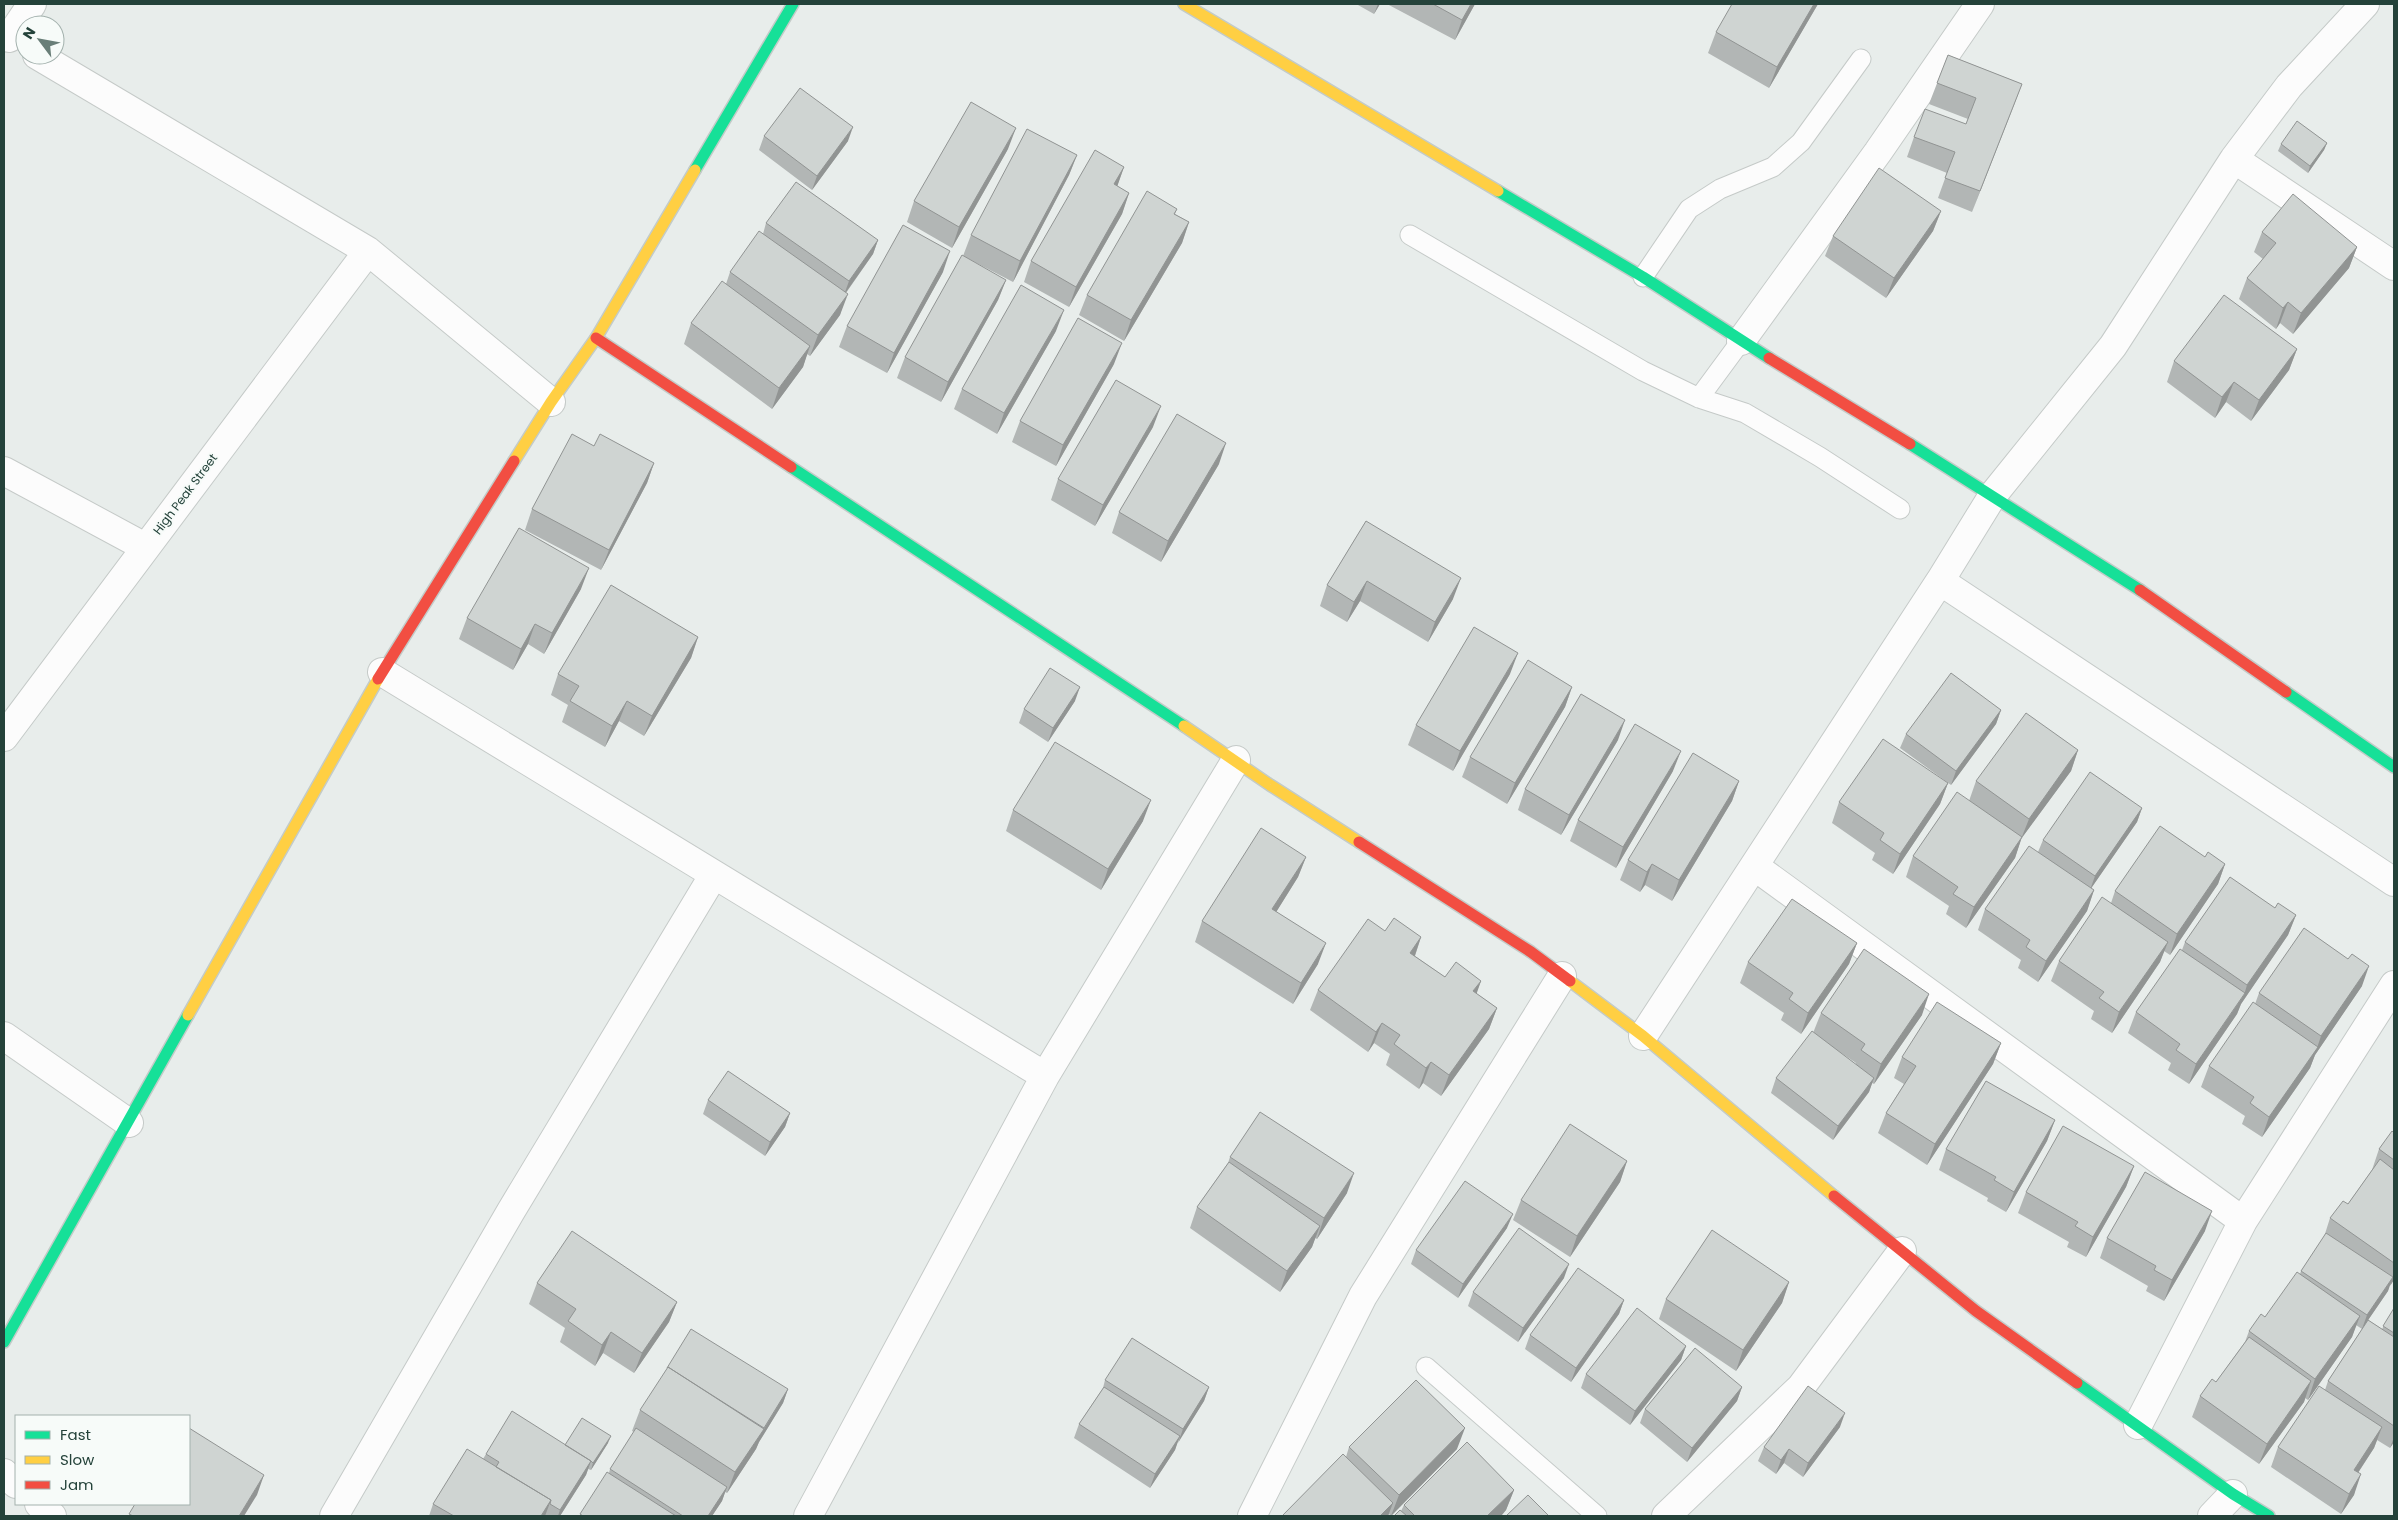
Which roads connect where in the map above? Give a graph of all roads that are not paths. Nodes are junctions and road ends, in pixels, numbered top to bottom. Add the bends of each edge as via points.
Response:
1 (32, 4) edge
2 (794, 4) edge
3 (1184, 4) edge
4 (1980, 4) edge
5 (2365, 4) edge
6 (13, 40) edge
7 (1861, 59) dead end
8 (54, 65) edge
9 (2234, 159) junction
10 (1410, 235) dead end
11 (368, 251) junction
12 (2394, 266) edge
13 (1643, 277) junction
14 (596, 338) junction
15 (1741, 340) junction
16 (1699, 398) junction
17 (551, 402) junction
18 (4, 470) edge
19 (1993, 495) junction
20 (1900, 509) dead end
21 (146, 547) junction
22 (1940, 581) junction
23 (382, 672) junction
24 (4, 737) edge
25 (1236, 760) junction
26 (2394, 767) edge
27 (1754, 866) junction
28 (713, 876) junction
29 (2394, 882) edge
30 (1562, 976) junction
31 (2394, 985) edge
32 (4, 1036) edge
33 (1642, 1036) junction
34 (1045, 1076) junction
35 (129, 1123) junction
36 (2242, 1221) junction
37 (1902, 1251) junction
38 (4, 1342) edge
39 (1426, 1367) dead end
40 (2138, 1426) junction
41 (4, 1474) edge
42 (15, 1483) edge
43 (2232, 1494) junction
44 (40, 1505) edge
45 (52, 1516) edge
46 (334, 1516) edge
47 (808, 1516) edge
48 (1252, 1516) edge
49 (1597, 1516) edge
50 (1666, 1516) edge
51 (2212, 1516) edge
52 (2269, 1516) edge

1 - 6 street
2 - 14 street
3 - 13 street
4 - 15 street via 1878,152
5 - 9 street via 2289,86
7 - 13 lane via 1801,142 1773,167 1720,189 1689,209
8 - 11 street
9 - 12 street
9 - 19 street via 2113,346
10 - 16 lane via 1643,371
11 - 17 street
11 - 21 street, High Peak Street
13 - 15 street
14 - 17 street
14 - 25 street
15 - 16 lane
15 - 19 street
16 - 20 lane via 1745,413
17 - 23 street
18 - 21 street
19 - 22 street
19 - 26 street via 2112,570
21 - 24 street, High Peak Street
22 - 27 street
22 - 29 street
23 - 28 street
23 - 35 street
25 - 30 street via 1364,847 1524,947
25 - 34 street
27 - 33 street
27 - 36 street
28 - 34 street
28 - 46 street via 511,1211
30 - 33 street
30 - 48 street via 1363,1296
31 - 36 street
32 - 35 street
33 - 37 street
34 - 47 street
35 - 38 street
36 - 40 street
37 - 40 street via 1976,1311
37 - 50 street via 1801,1387
39 - 49 lane
40 - 43 street
41 - 42 street
43 - 51 street
43 - 52 street
44 - 45 street

